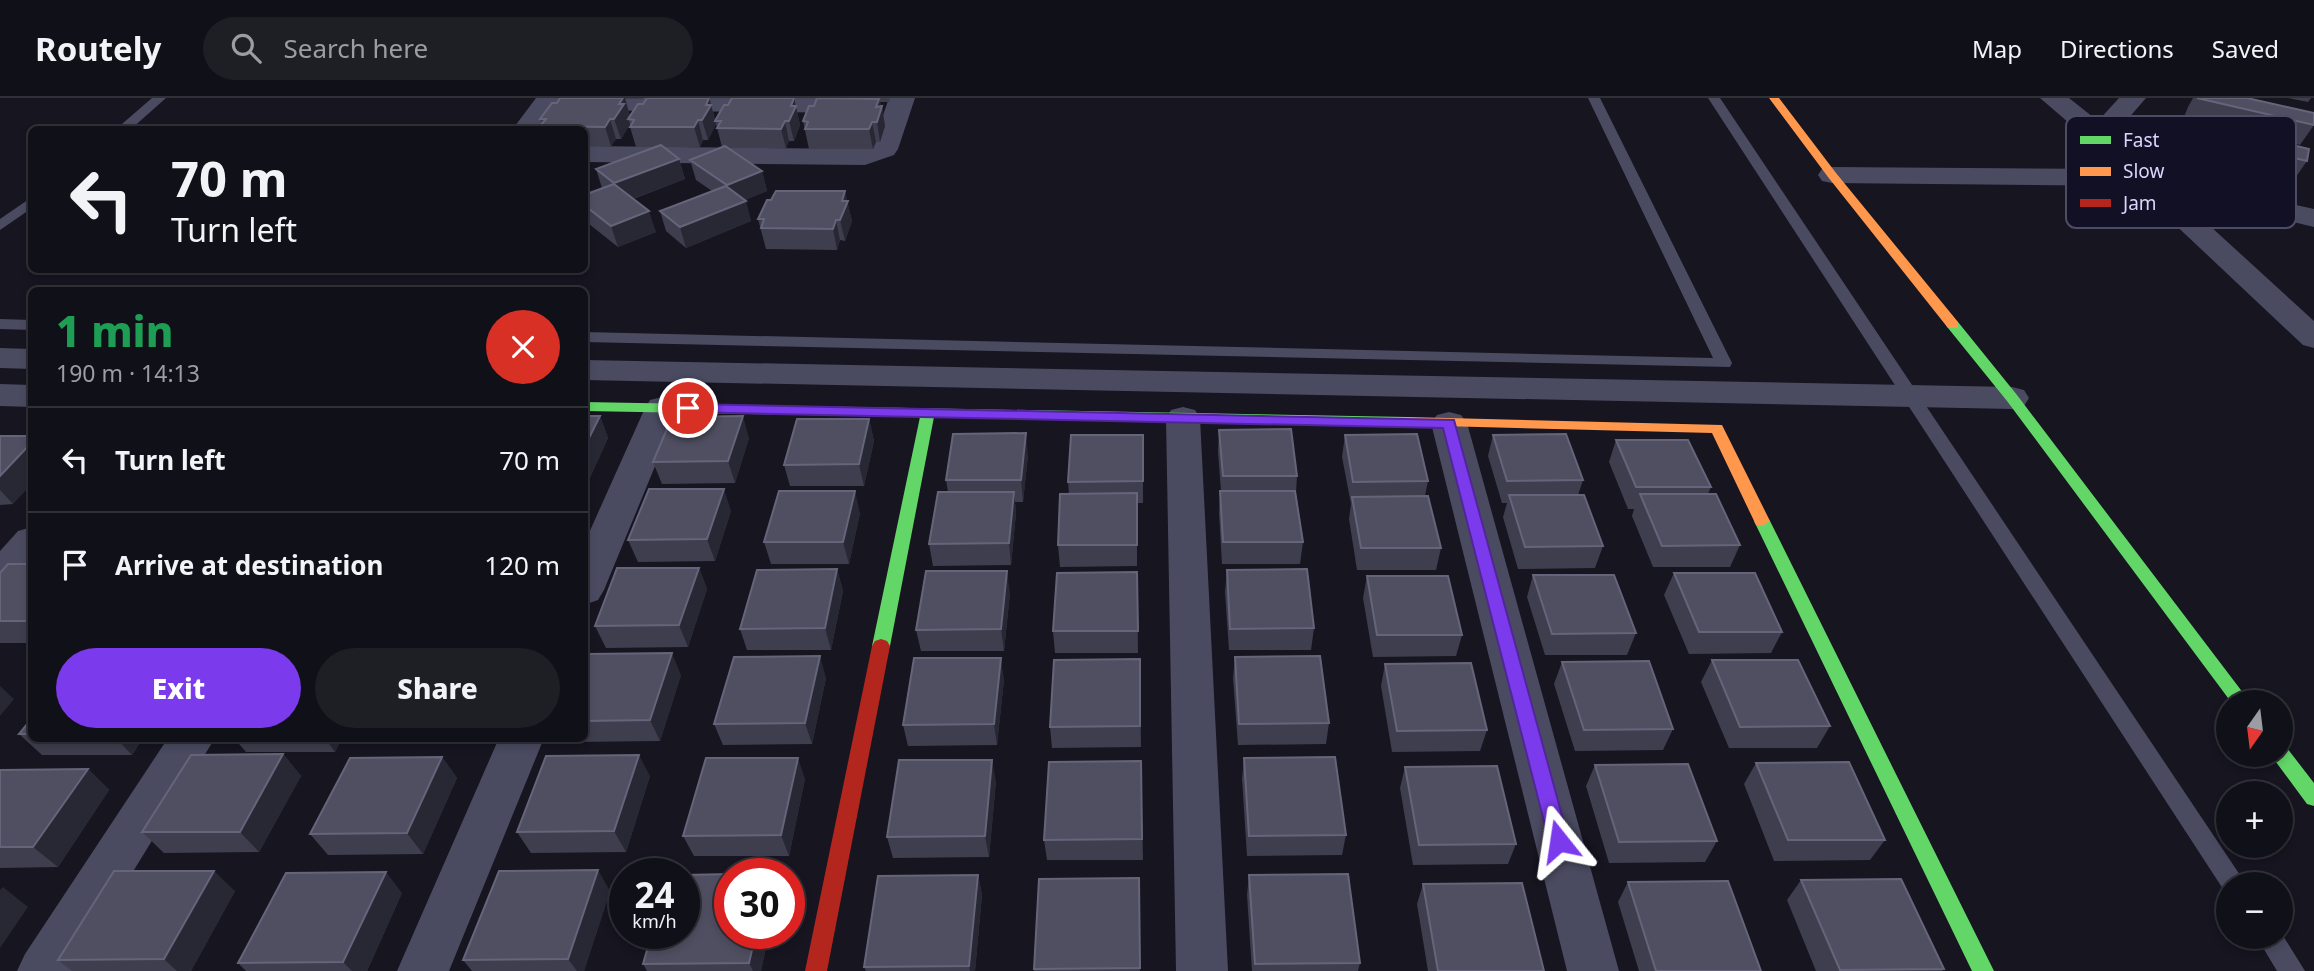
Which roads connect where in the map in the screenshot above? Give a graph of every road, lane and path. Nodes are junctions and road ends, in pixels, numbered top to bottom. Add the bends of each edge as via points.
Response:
1 (160, 98) edge
2 (1594, 98) edge
3 (1714, 98) edge
4 (1774, 98) edge
5 (2053, 98) edge
6 (2133, 98) edge
7 (548, 100) edge
8 (901, 102) edge
9 (2075, 116) edge
10 (2116, 116) edge
11 (126, 126) edge
12 (528, 126) edge
13 (588, 154) edge
14 (1832, 175) junction
15 (2066, 177) edge
16 (28, 204) edge
17 (2296, 214) edge
18 (2314, 218) edge
19 (0, 226) edge
20 (2196, 228) edge
21 (0, 324) edge
22 (28, 325) edge
23 (588, 337) edge
24 (2314, 338) edge
25 (0, 358) edge
26 (28, 359) edge
27 (588, 370) edge
28 (0, 395) edge
29 (28, 396) edge
30 (1909, 396) junction
31 (2012, 398) junction
32 (588, 406) edge
33 (662, 408) junction
34 (928, 413) junction
35 (1183, 418) junction
36 (1449, 423) junction
37 (28, 546) edge
38 (0, 577) edge
39 (588, 581) edge
40 (2232, 690) edge
41 (190, 742) edge
42 (520, 742) edge
43 (2290, 767) edge
44 (2314, 798) edge
45 (2226, 872) edge
46 (2278, 949) edge
47 (43, 971) edge
48 (423, 971) edge
49 (816, 971) edge
50 (1202, 971) edge
51 (1594, 971) edge
52 (1983, 971) edge
53 (2292, 971) edge

1 - 11 lane
2 - 23 lane via 1724,363
3 - 30 lane
4 - 14 street
5 - 9 street
6 - 10 street
7 - 8 street
7 - 12 street
8 - 13 street via 885,149 865,157
14 - 15 street
14 - 31 street
16 - 19 lane
17 - 18 street
20 - 24 street
21 - 22 lane
25 - 26 street
27 - 30 street
28 - 29 street
30 - 31 street
30 - 45 lane
31 - 40 street
32 - 33 street
33 - 34 street
33 - 39 street
34 - 35 street
34 - 49 street
35 - 36 street
35 - 50 street
36 - 51 street
36 - 52 street via 1717,428
37 - 38 street
41 - 47 street
42 - 48 street
43 - 44 street
46 - 53 lane

